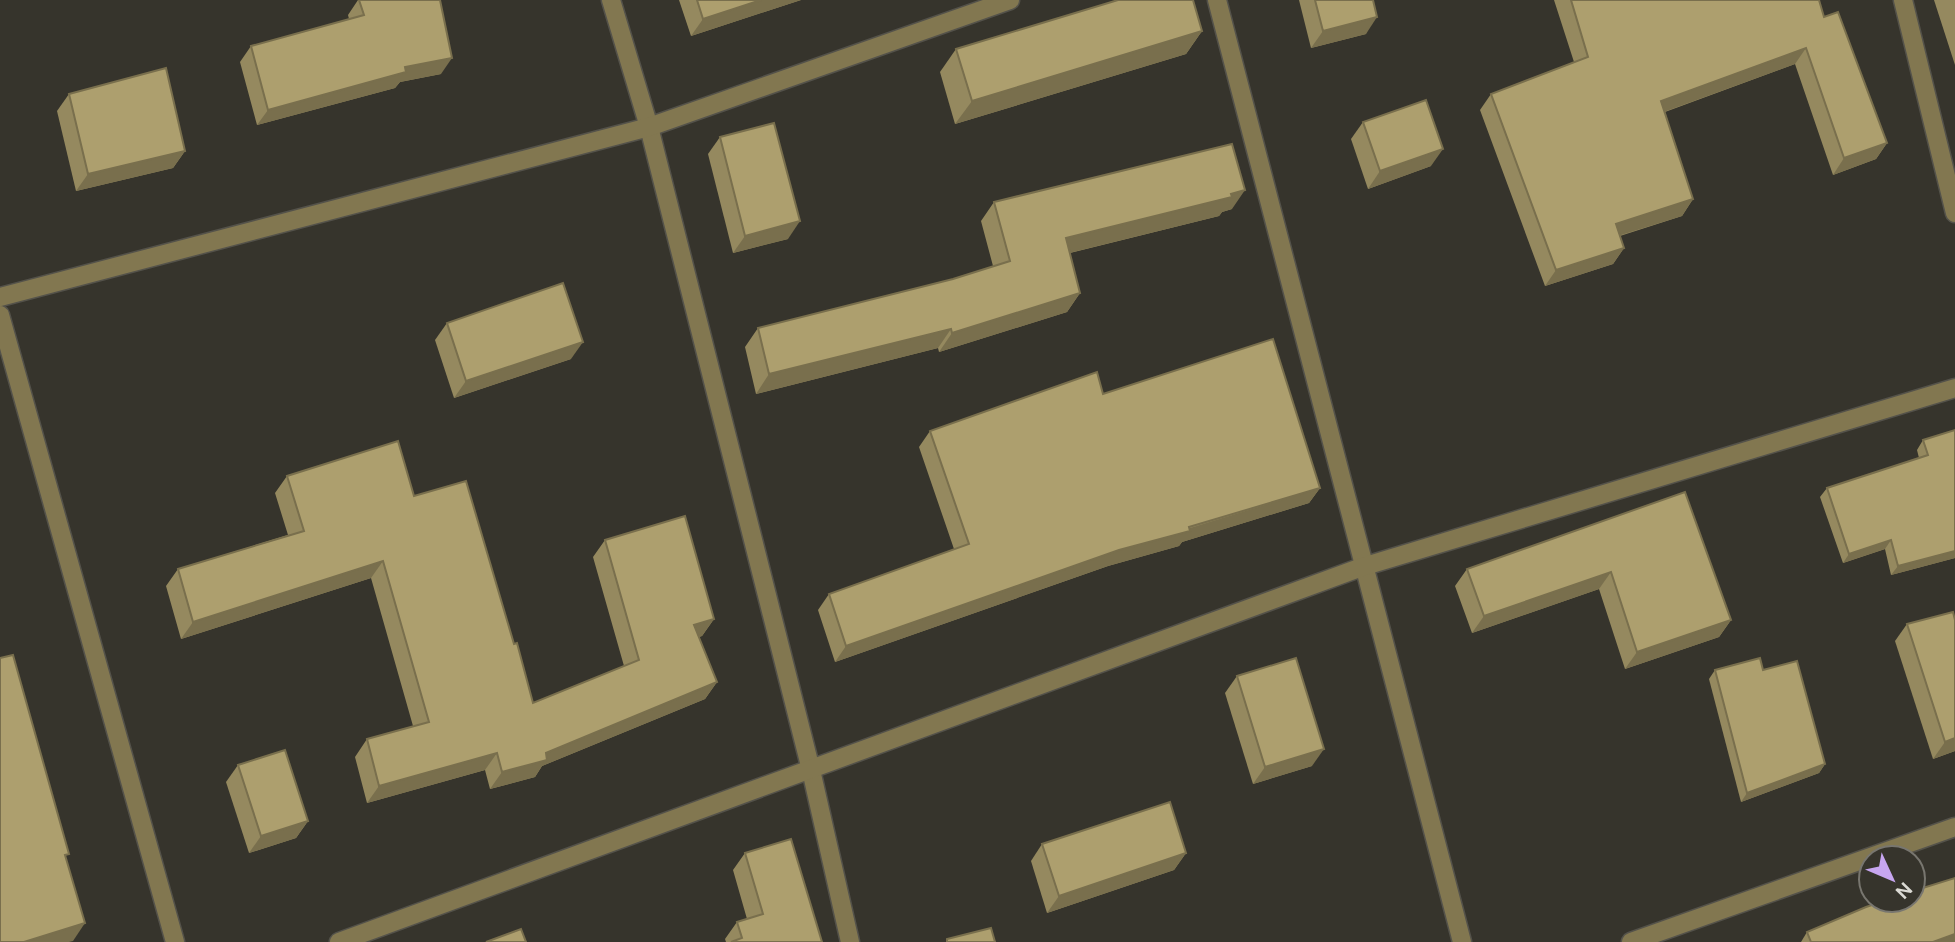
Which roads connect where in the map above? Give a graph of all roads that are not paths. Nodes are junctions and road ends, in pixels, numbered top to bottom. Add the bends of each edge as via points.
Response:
1 (611, 0) edge
2 (1010, 0) edge
3 (1217, 0) edge
4 (1903, 0) edge
5 (649, 127) junction
6 (1955, 213) edge
7 (0, 297) edge
8 (0, 315) edge
9 (1955, 388) edge
10 (1362, 567) junction
11 (811, 770) junction
12 (1955, 827) edge
13 (175, 942) edge
14 (339, 942) edge
15 (849, 942) edge
16 (1462, 942) edge
17 (1631, 942) edge

1 - 5 street
2 - 5 street
3 - 10 street
4 - 6 street
5 - 7 street
5 - 11 street
8 - 13 street
9 - 10 street
10 - 11 street
10 - 16 street
11 - 14 street
11 - 15 street
12 - 17 street

